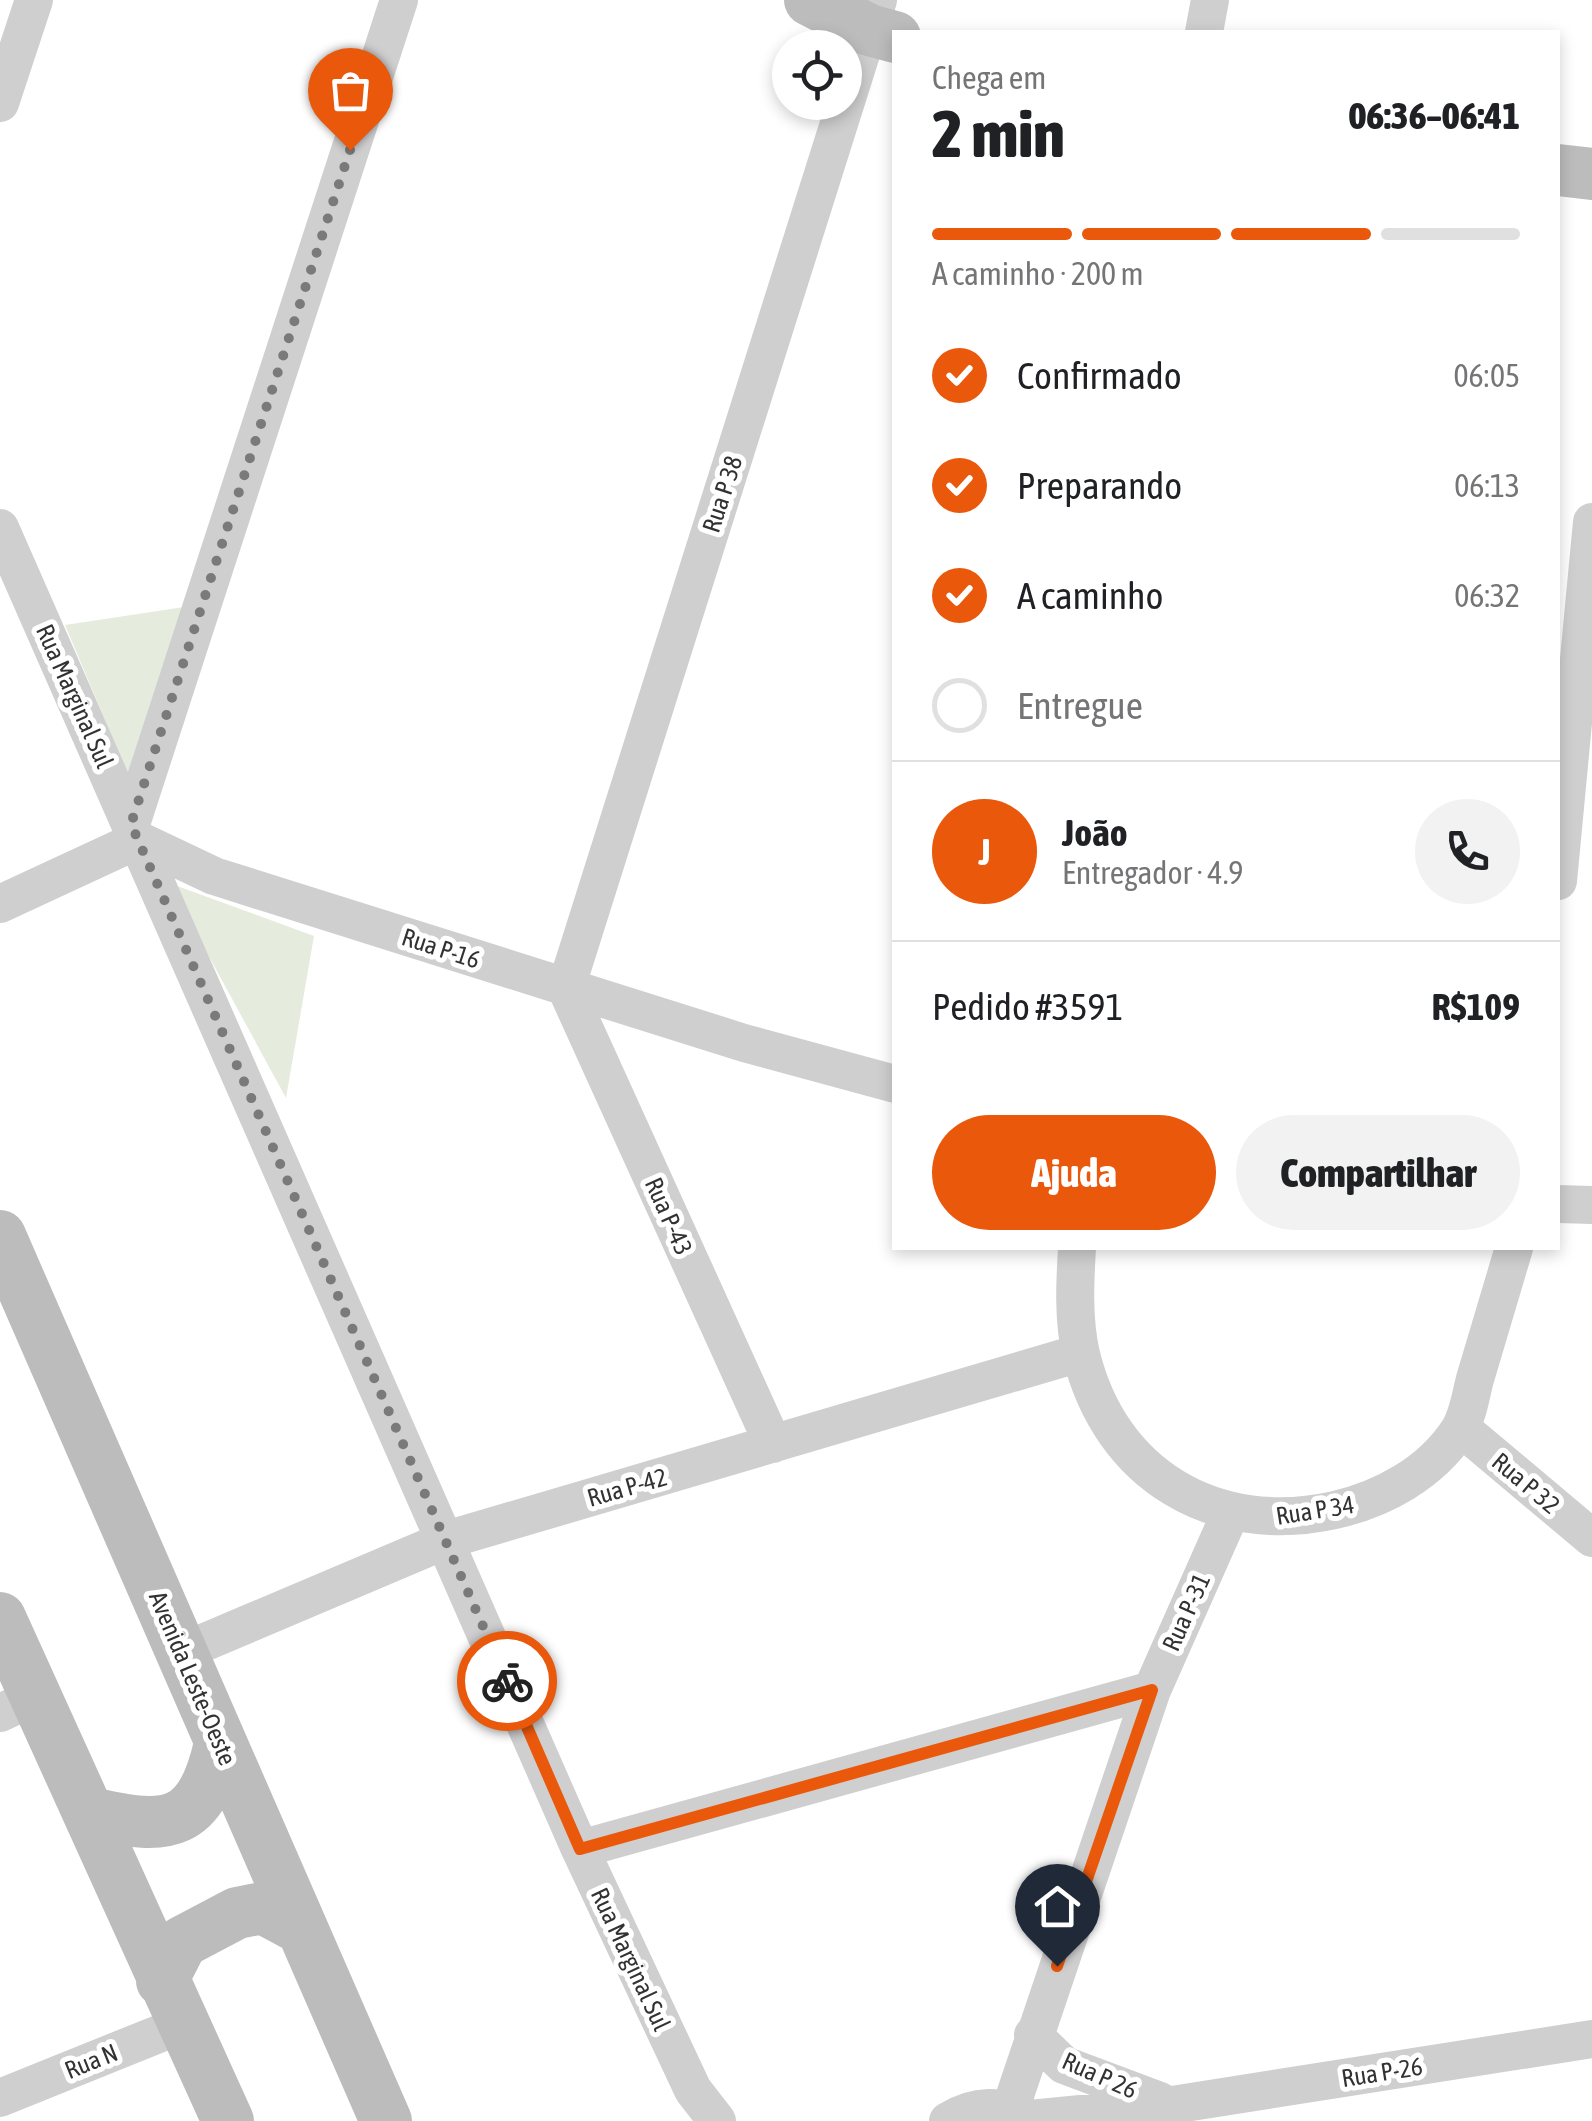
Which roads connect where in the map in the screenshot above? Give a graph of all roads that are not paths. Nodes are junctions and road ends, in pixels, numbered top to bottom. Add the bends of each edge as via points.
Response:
1 (34, 0) edge
2 (399, 0) edge
3 (810, 0) edge
4 (1210, 0) edge
5 (881, 22) edge
6 (1204, 30) edge
7 (0, 102) edge
8 (1560, 170) edge
9 (1592, 174) edge
10 (1592, 522) edge
11 (0, 528) edge
12 (135, 832) junction
13 (1560, 860) edge
14 (0, 904) edge
15 (566, 988) junction
16 (892, 1083) edge
17 (1560, 1204) edge
18 (1592, 1204) edge
19 (0, 1236) edge
20 (1077, 1250) edge
21 (1513, 1250) edge
22 (1080, 1352) junction
23 (1461, 1428) junction
24 (773, 1444) junction
25 (1230, 1514) junction
26 (1592, 1538) edge
27 (446, 1540) junction
28 (0, 1618) edge
29 (184, 1651) junction
30 (1152, 1690) junction
31 (17, 1705) edge
32 (220, 1743) junction
33 (92, 1813) junction
34 (580, 1849) junction
35 (300, 1928) junction
36 (172, 2003) junction
37 (1033, 2035) junction
38 (1592, 2039) edge
39 (0, 2098) edge
40 (1159, 2113) edge
41 (1024, 2117) edge
42 (228, 2121) edge
43 (386, 2121) edge
44 (717, 2121) edge
45 (948, 2121) edge

1 - 7 street
2 - 12 street
3 - 5 main road
4 - 6 street
5 - 15 street, Rua P 38
8 - 9 main road
10 - 13 street
11 - 12 street, Rua Marginal Sul
12 - 14 street
12 - 15 street, Rua P-16 via 214,876
12 - 27 street, Rua Marginal Sul
15 - 16 street, Rua P-16
15 - 24 street, Rua P-43
17 - 18 street
19 - 29 main road, Avenida Leste-Oeste
20 - 22 street, Rua P 34
21 - 23 street, Rua P 34
22 - 24 street, Rua P-42
22 - 25 street, Rua P 34 via 1115,1432 1188,1499
23 - 25 street, Rua P 34 via 1421,1471 1375,1500 1276,1519
23 - 26 street, Rua P 32
24 - 27 street, Rua P-42
25 - 30 street, Rua P-31
27 - 29 street, Rua P-42
27 - 34 street, Rua Marginal Sul
28 - 31 main road
29 - 32 main road, Avenida Leste-Oeste
30 - 34 street
30 - 37 street, Rua P-31
31 - 33 main road
32 - 33 main road via 210,1786 190,1810 161,1824
32 - 35 main road, Avenida Leste-Oeste
33 - 36 main road
34 - 44 street, Rua Marginal Sul via 694,2090
35 - 36 main road via 262,1908 237,1913 182,1942
35 - 43 main road, Avenida Leste-Oeste
36 - 39 street, Rua N
36 - 42 main road
37 - 40 street, Rua P 26 via 1064,2064
37 - 41 street, Rua P-31
38 - 40 street, Rua P-26
40 - 41 street, Rua P-26
41 - 45 street, Rua P-26 via 968,2110

